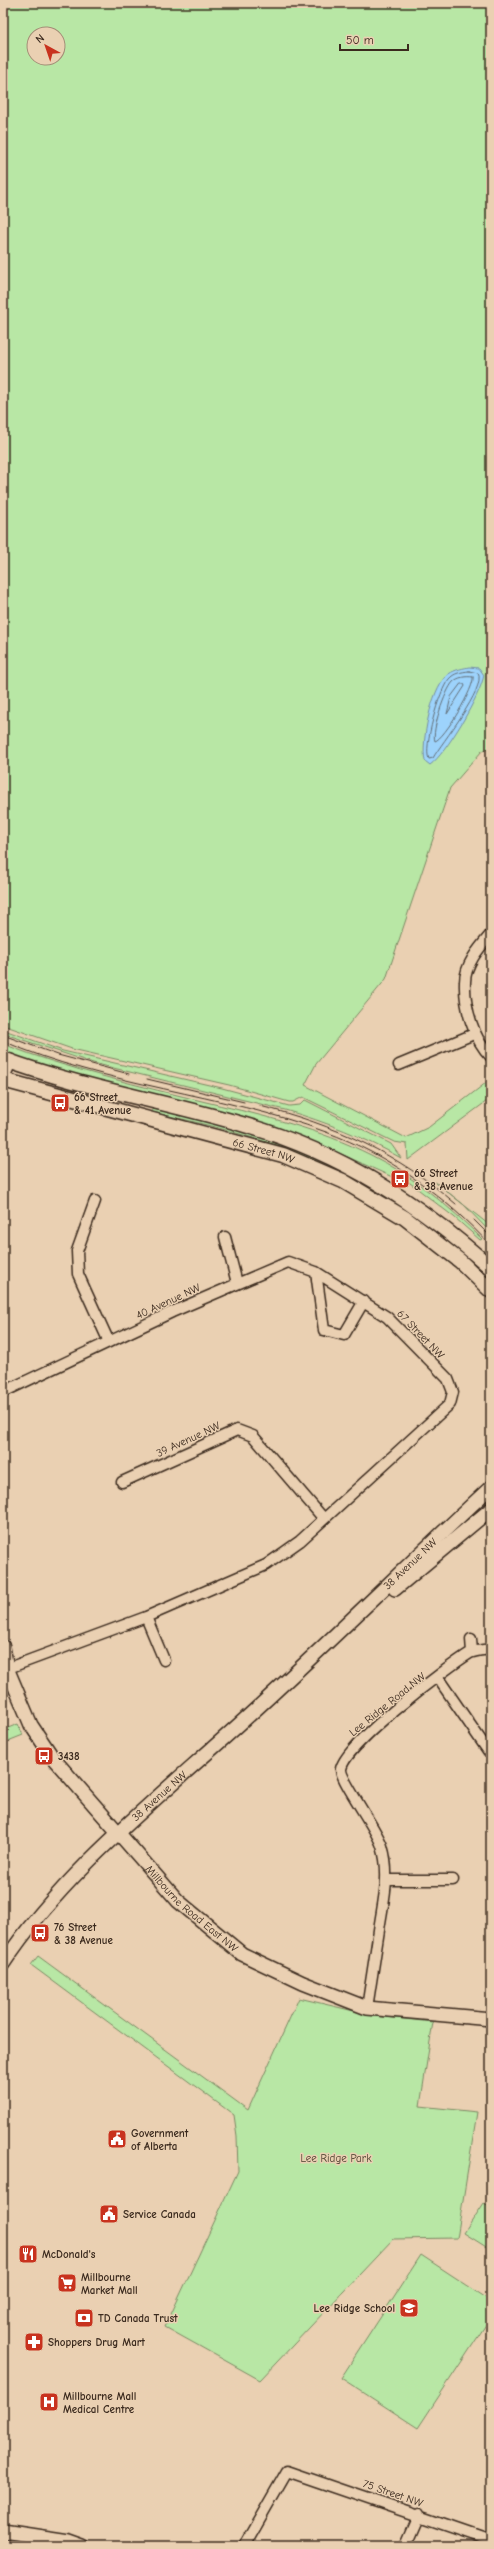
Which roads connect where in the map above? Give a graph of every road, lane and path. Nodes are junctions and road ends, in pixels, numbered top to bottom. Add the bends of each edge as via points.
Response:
1 (491, 934) edge
2 (474, 1034) junction
3 (491, 1057) edge
4 (7, 1060) edge
5 (399, 1064) dead end
6 (3, 1076) edge
7 (3, 1080) edge
8 (95, 1201) dead end
9 (225, 1237) dead end
10 (304, 1266) joint
11 (491, 1268) edge
12 (316, 1272) junction
13 (237, 1283) junction
14 (491, 1291) edge
15 (364, 1301) junction
16 (109, 1342) junction
17 (3, 1392) edge
18 (122, 1482) dead end
19 (491, 1486) edge
20 (491, 1510) edge
21 (324, 1518) junction
22 (146, 1617) junction
23 (471, 1639) dead end
24 (330, 1642) junction
25 (3, 1647) edge
26 (491, 1649) edge
27 (472, 1652) junction
28 (164, 1660) dead end
29 (5, 1669) edge
30 (438, 1678) junction
31 (489, 1752) dead end
32 (118, 1834) junction
33 (388, 1880) junction
34 (453, 1880) dead end
35 (3, 1964) edge
36 (367, 2008) junction
37 (491, 2019) edge
38 (419, 2514) junction
39 (3, 2531) edge
40 (491, 2541) edge
41 (83, 2546) edge
42 (244, 2546) edge
43 (405, 2546) edge

1 - 2 street via 479,947 469,965 464,982
2 - 3 street via 482,1049
2 - 5 street
4 - 6 street
4 - 11 main road, 66 Street NW via 110,1091 246,1125 292,1141 382,1183 437,1222
7 - 14 main road, 66 Street NW via 283,1155 343,1181 405,1218 440,1243
8 - 16 street via 77,1251 78,1274
9 - 13 street
10 - 12 street, 67 Street NW
10 - 13 street, 40 Avenue NW via 294,1262 283,1264
12 - 15 street, 67 Street NW
12 - 15 street via 324,1330 344,1334
13 - 16 street, 40 Avenue NW
15 - 21 street, 67 Street NW via 387,1317 416,1346 448,1379 453,1392 450,1404
16 - 17 street, 40 Avenue NW
18 - 21 street, 39 Avenue NW via 237,1430 253,1436
19 - 24 street, 38 Avenue NW
20 - 24 street, 38 Avenue NW
21 - 22 street via 300,1541 266,1565
22 - 28 street
22 - 29 street
23 - 27 street
24 - 32 street, 38 Avenue NW
25 - 29 street, Millbourne Road East NW
26 - 27 street, Lee Ridge Road NW
27 - 30 street, Lee Ridge Road NW
29 - 32 street, Millbourne Road East NW via 31,1725 53,1758
30 - 31 street, Lee Ridge Road NW
30 - 33 street, Lee Ridge Road NW via 393,1711 354,1746 346,1756 341,1771 371,1821 382,1846
32 - 35 street, 38 Avenue NW via 43,1912
32 - 36 street, Millbourne Road East NW via 178,1901 242,1954 302,1983
33 - 34 street
33 - 36 street, Lee Ridge Road NW
36 - 37 street, Millbourne Road East NW
38 - 40 street, 75 Street NW
38 - 42 street, 75 Street NW via 287,2471
38 - 43 street
39 - 41 street via 70,2541

